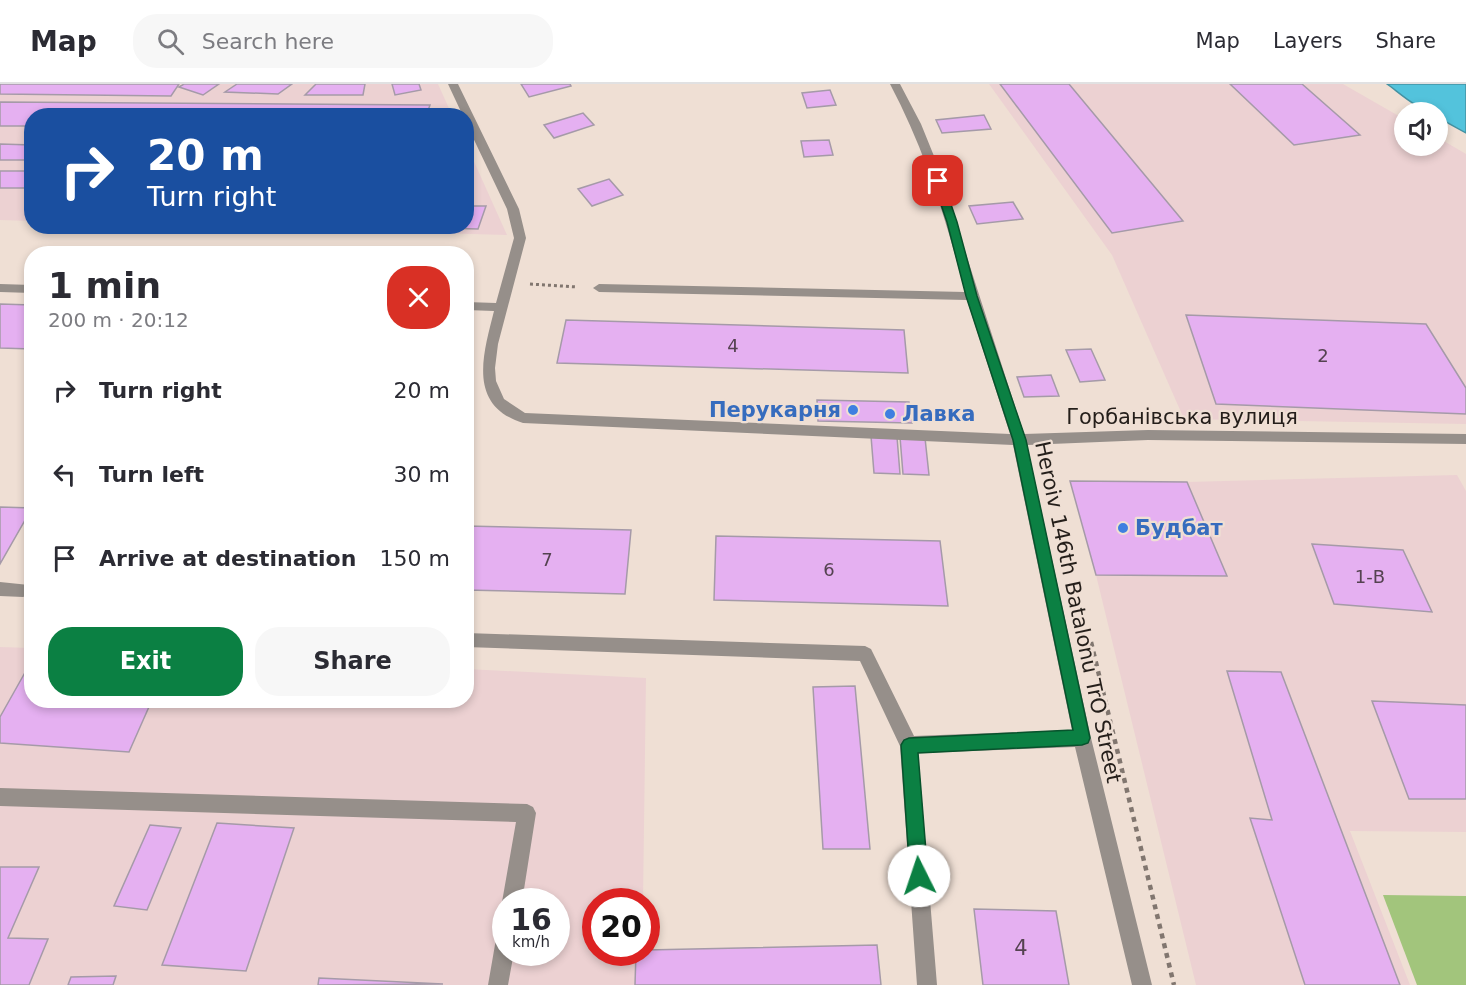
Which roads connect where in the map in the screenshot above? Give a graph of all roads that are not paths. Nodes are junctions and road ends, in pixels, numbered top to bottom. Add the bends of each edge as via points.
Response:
1 (453, 84) edge
2 (895, 84) edge
3 (465, 108) edge
4 (474, 128) edge
5 (0, 288) edge
6 (599, 288) road end
7 (24, 289) edge
8 (972, 296) junction
9 (474, 306) edge
10 (501, 307) junction
11 (1466, 439) edge
12 (1019, 440) junction
13 (0, 589) edge
14 (23, 590) dead end
15 (474, 640) edge
16 (1082, 738) junction
17 (909, 745) junction
18 (0, 797) edge
19 (514, 888) edge
20 (501, 966) edge
21 (498, 985) edge
22 (927, 985) edge
23 (1142, 985) edge

1 - 3 street, Горбанівська вулиця
2 - 8 street, Heroiv 146th Batalonu TrO Street via 931,161
4 - 10 street, Горбанівська вулиця via 513,209 519,238
5 - 7 street
6 - 8 street
8 - 12 street, Heroiv 146th Batalonu TrO Street
9 - 10 street
10 - 12 street, Горбанівська вулиця via 489,363 489,383 500,405 523,418
11 - 12 street, Горбанівська вулиця via 1148,435
12 - 16 street, Heroiv 146th Batalonu TrO Street
13 - 14 street
15 - 17 street via 865,654
16 - 17 street
16 - 23 street, Heroiv 146th Batalonu TrO Street
17 - 22 street
18 - 19 street via 526,813
20 - 21 street

